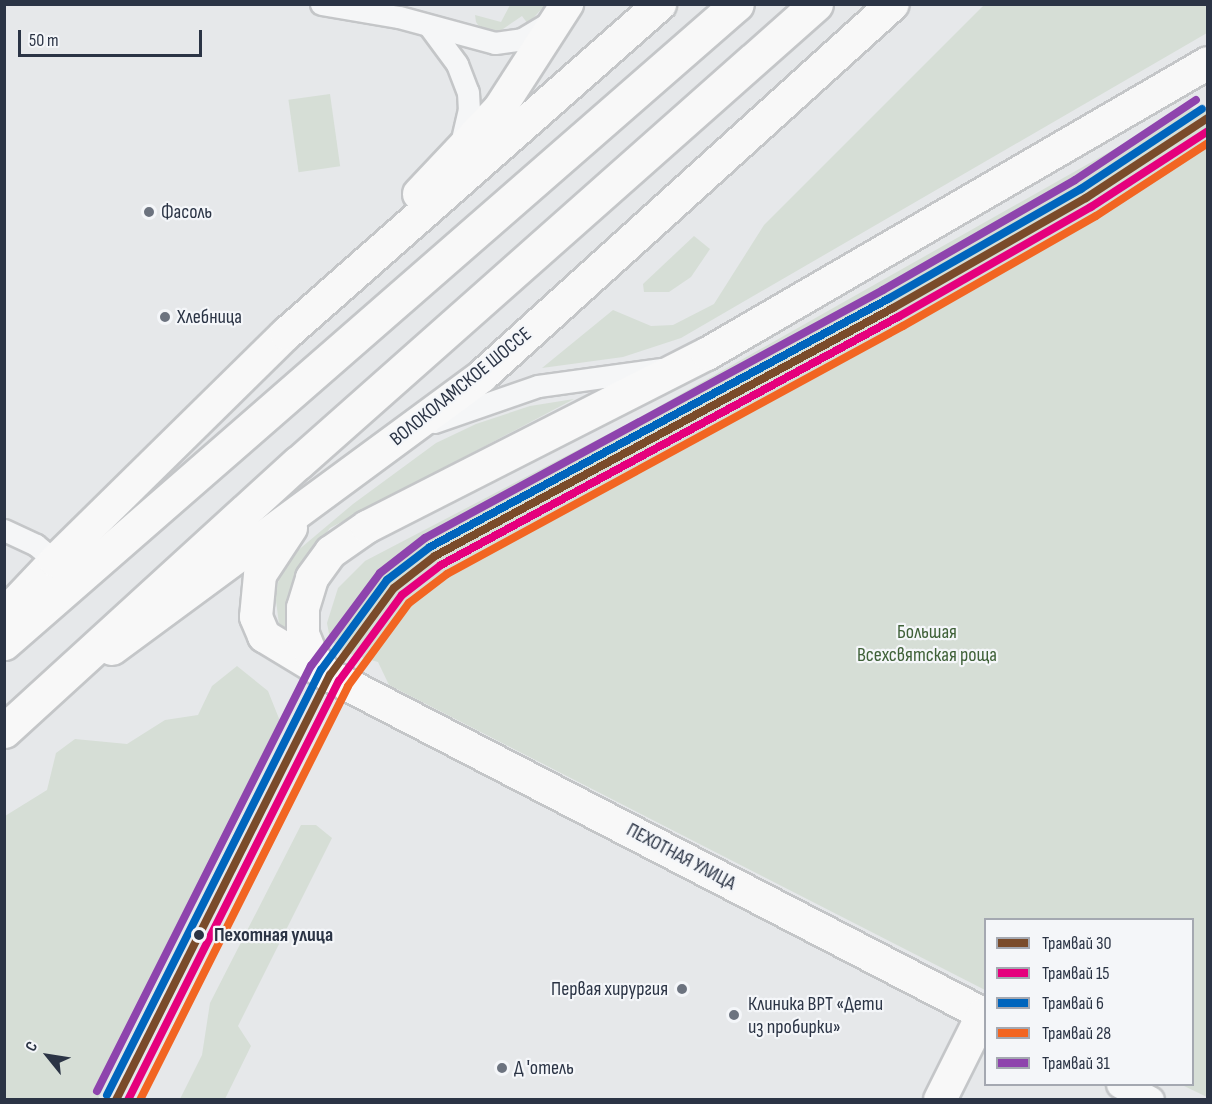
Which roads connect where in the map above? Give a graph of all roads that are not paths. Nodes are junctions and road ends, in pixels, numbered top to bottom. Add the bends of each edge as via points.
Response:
1 (321, 4) edge
2 (660, 4) edge
3 (737, 4) edge
4 (816, 4) edge
5 (893, 4) edge
6 (561, 12) edge
7 (429, 26) junction
8 (1208, 63) edge
9 (457, 156) junction
10 (286, 334) junction
11 (707, 354) junction
12 (405, 433) junction
13 (317, 498) junction
14 (4, 530) edge
15 (55, 561) junction
16 (4, 615) edge
17 (4, 643) edge
18 (325, 673) junction
19 (16, 722) edge
20 (984, 1015) edge
21 (1124, 1086) edge
22 (940, 1100) edge
23 (1150, 1100) edge

1 - 7 street
2 - 10 main road
3 - 17 main road
4 - 19 main road, ВОЛОКОЛАМСКОЕ ШОССЕ via 298,464
5 - 12 main road, ВОЛОКОЛАМСКОЕ ШОССЕ via 482,376
6 - 7 street via 533,34 508,43
6 - 9 main road via 500,108
7 - 9 street via 457,64 468,92 469,109
8 - 11 main road
9 - 10 main road
10 - 15 main road
11 - 12 street via 636,375 538,386
11 - 18 main road via 367,527 331,552 312,578 303,608 303,634 310,654
12 - 13 main road, ВОЛОКОЛАМСКОЕ ШОССЕ
13 - 18 main road, ПЕХОТНАЯ УЛИЦА via 277,545 260,575 256,617 264,636 272,643
13 - 19 main road, ВОЛОКОЛАМСКОЕ ШОССЕ
14 - 15 street via 36,545
15 - 16 main road
18 - 20 main road, ПЕХОТНАЯ УЛИЦА
20 - 22 main road
21 - 23 street

